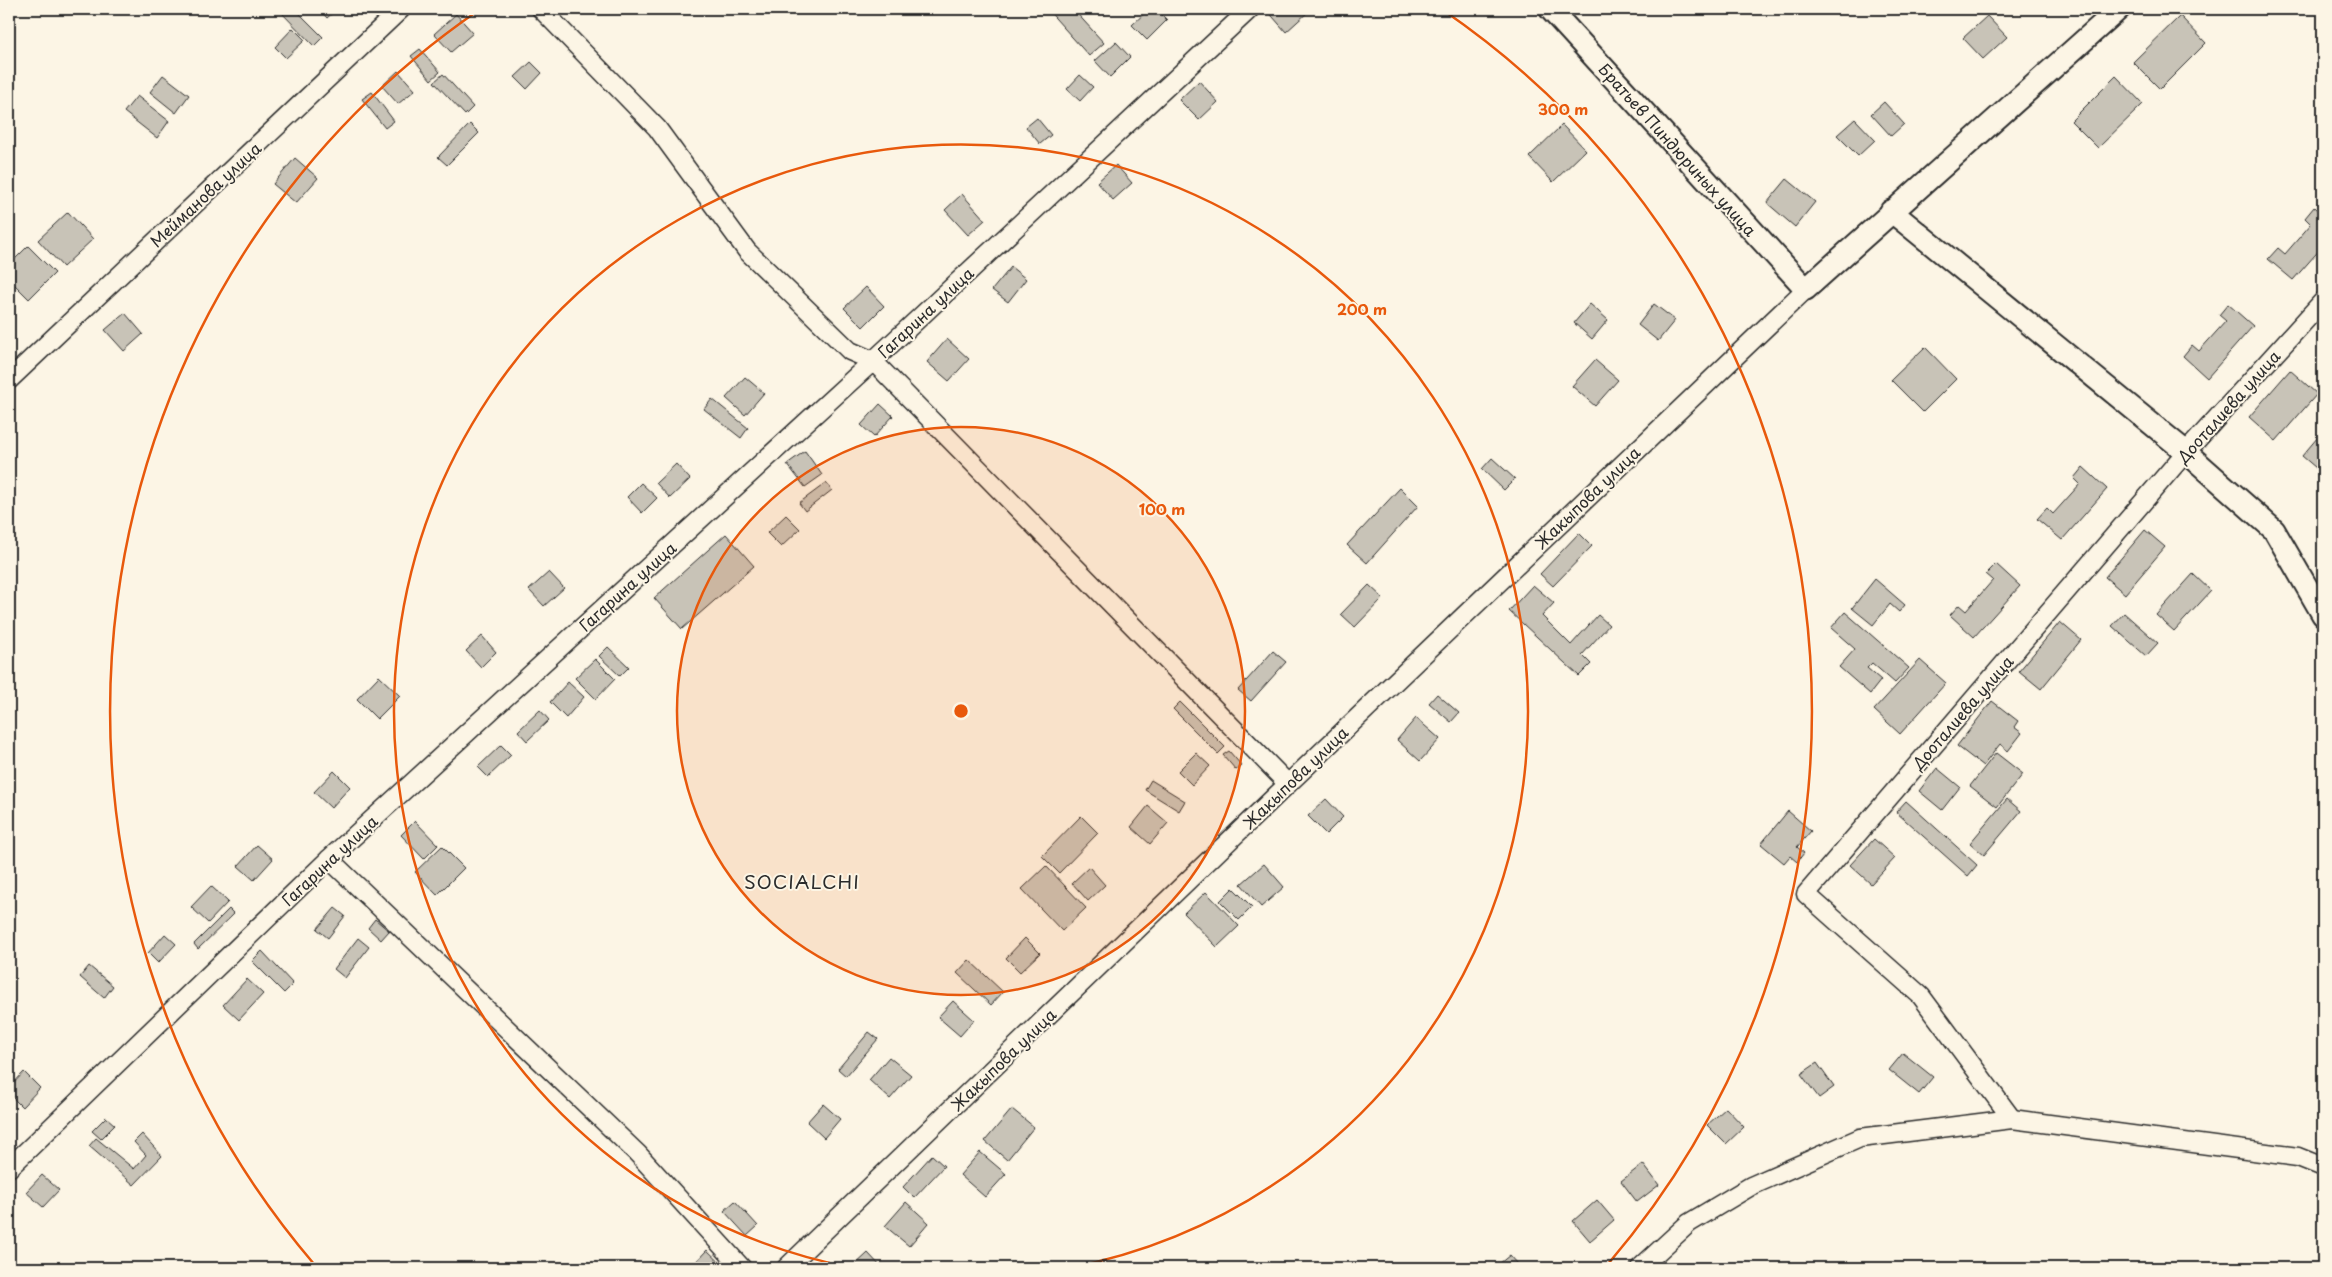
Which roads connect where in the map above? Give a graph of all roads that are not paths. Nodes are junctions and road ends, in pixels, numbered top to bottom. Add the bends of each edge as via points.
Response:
1 (401, 9) edge
2 (540, 9) edge
3 (1250, 9) edge
4 (1550, 9) edge
5 (2119, 9) edge
6 (1891, 211) junction
7 (1806, 289) junction
8 (2323, 302) edge
9 (873, 361) junction
10 (9, 380) edge
11 (2186, 452) junction
12 (2323, 615) edge
13 (1288, 784) junction
14 (329, 859) junction
15 (2012, 1119) junction
16 (2323, 1167) edge
17 (9, 1168) edge
18 (742, 1268) edge
19 (786, 1268) edge
20 (1640, 1268) edge

1 - 10 street, Мейманова улица
2 - 9 street via 657,128 747,251 850,351
3 - 9 street, Гагарина улица
4 - 7 street, Братьев Пиндюриных улица
5 - 6 street
6 - 7 street
6 - 11 street
7 - 13 street, Жакыпова улица
8 - 11 street, Дооталиева улица
9 - 13 street
9 - 14 street, Гагарина улица
11 - 12 street via 2274,530
11 - 15 street, Дооталиева улица via 1806,894 1921,996
13 - 19 street, Жакыпова улица
14 - 17 street, Гагарина улица
14 - 18 street via 638,1154
15 - 16 street via 2298,1158
15 - 20 street via 1860,1138 1751,1186 1689,1223

